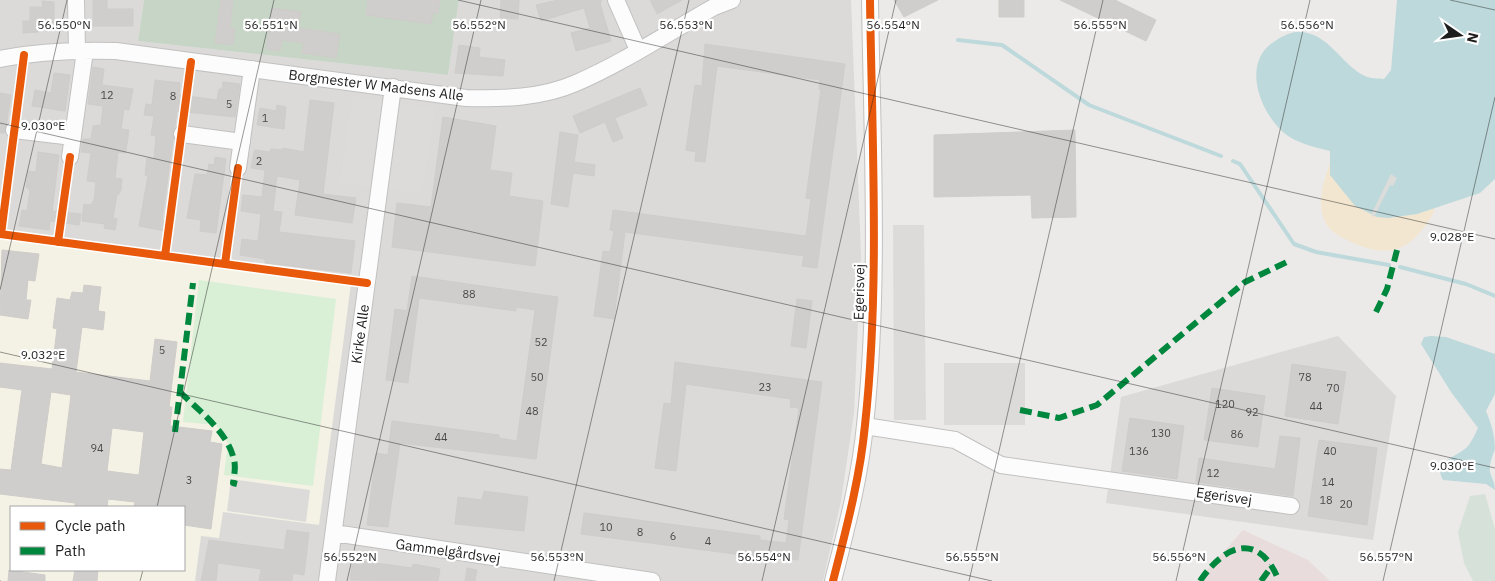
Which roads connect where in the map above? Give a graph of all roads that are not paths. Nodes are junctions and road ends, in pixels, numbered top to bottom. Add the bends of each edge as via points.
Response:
1 (76, 0) edge
2 (616, 0) edge
3 (732, 0) edge
4 (870, 0) edge
5 (81, 50) junction
6 (638, 50) junction
7 (0, 60) edge
8 (252, 69) junction
9 (393, 87) junction
10 (14, 130) dead end
11 (182, 134) dead end
12 (73, 137) junction
13 (242, 142) junction
14 (70, 157) dead end
15 (238, 168) dead end
16 (865, 426) junction
17 (1291, 506) dead end
18 (334, 534) junction
19 (327, 581) edge
20 (652, 581) edge
21 (833, 581) edge

1 - 5 street
2 - 6 street
3 - 6 street, Borgmester W Madsens Alle
4 - 16 street, Egerisvej via 872,279
5 - 7 street, Borgmester W Madsens Alle via 28,54
5 - 8 street, Borgmester W Madsens Alle via 116,51
5 - 12 street
6 - 9 street, Borgmester W Madsens Alle via 575,84 504,99 466,98
8 - 9 street, Borgmester W Madsens Alle
8 - 13 street
9 - 18 street, Kirke Alle
10 - 12 street
11 - 13 street
12 - 14 street
13 - 15 street
16 - 17 street, Egerisvej via 955,440 1002,465
16 - 21 street, Egerisvej
18 - 19 street, Kirke Alle
18 - 20 street, Gammelgårdsvej

